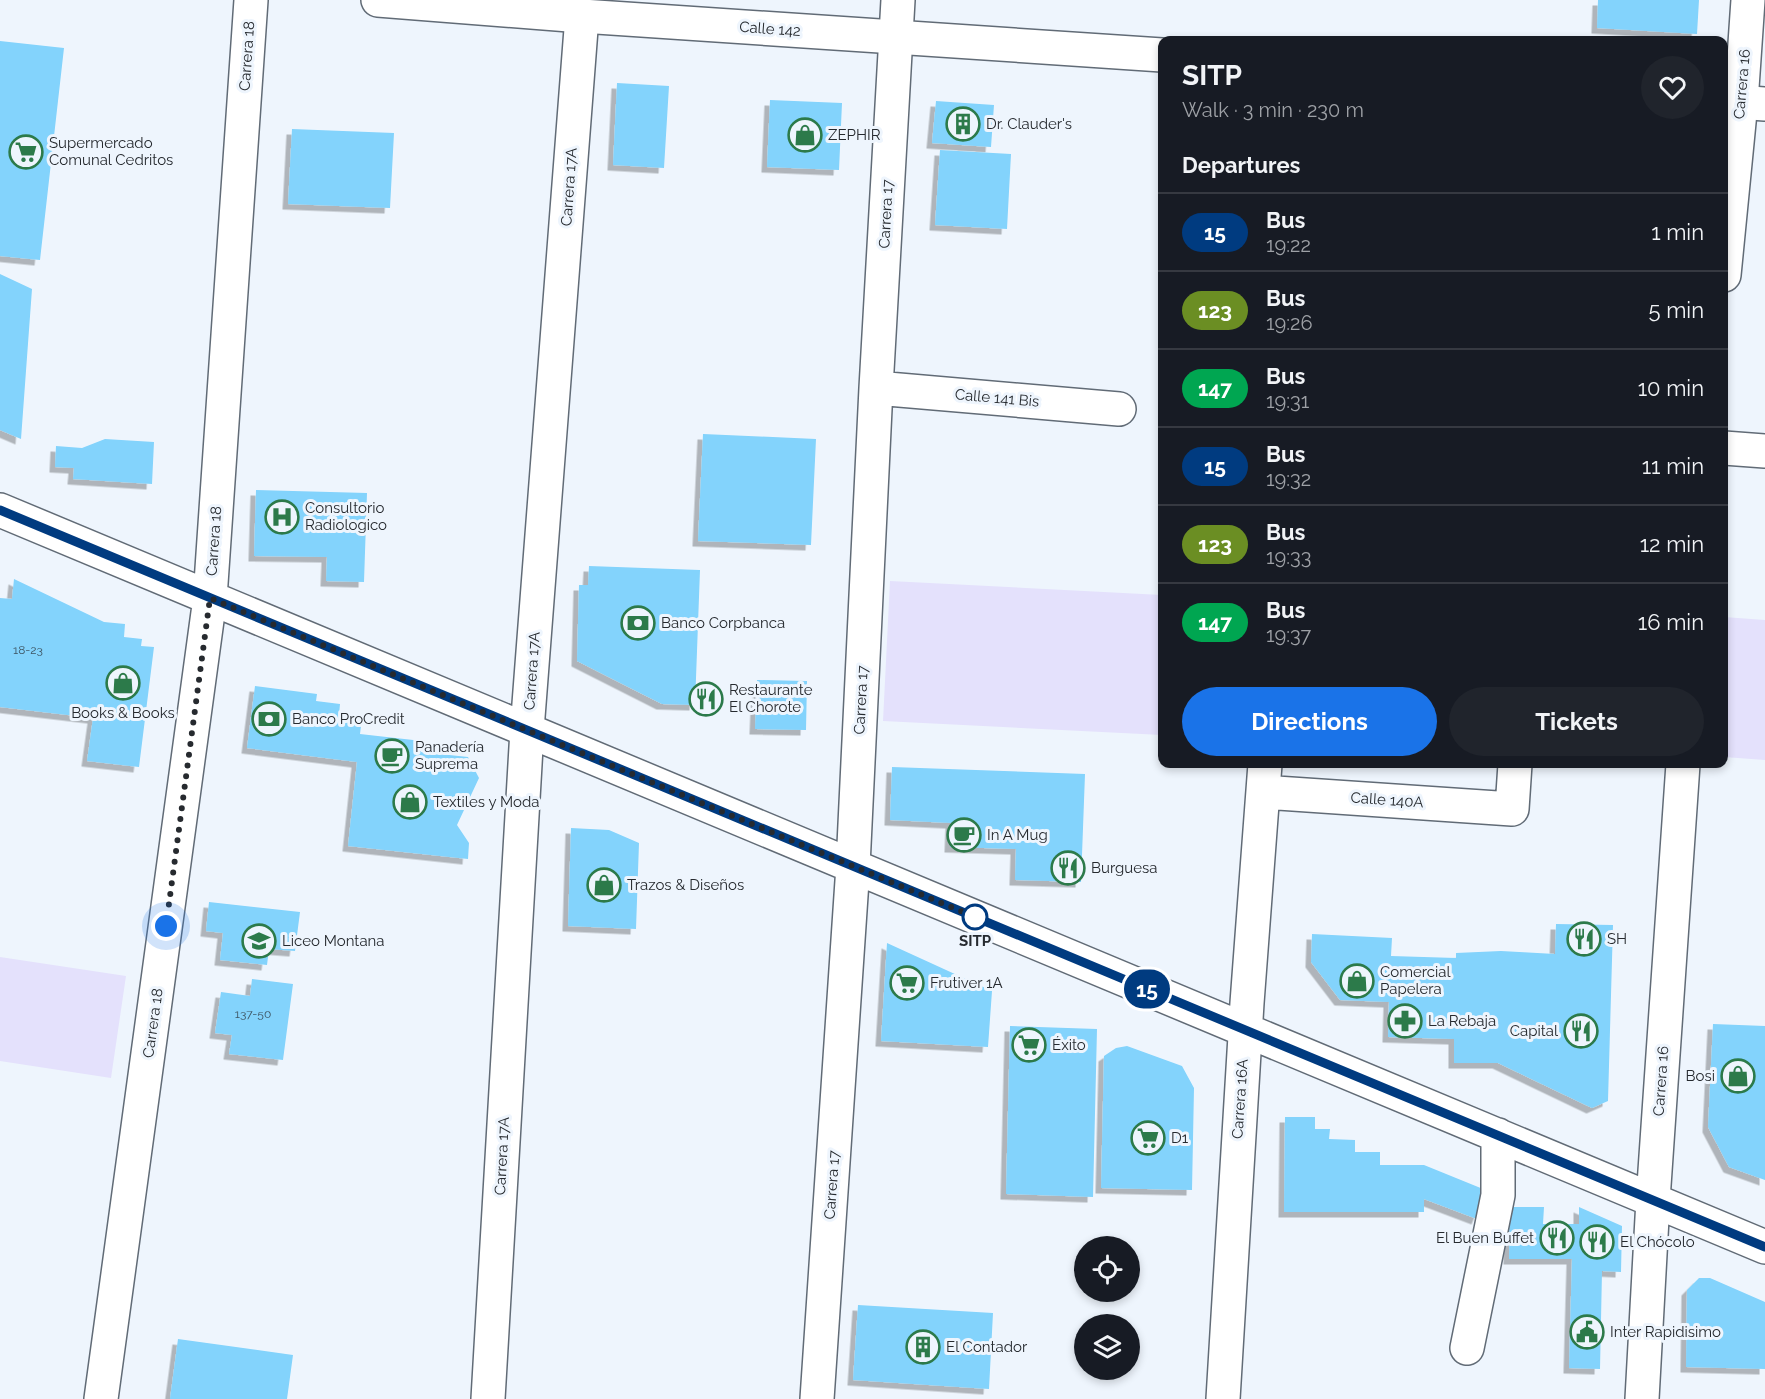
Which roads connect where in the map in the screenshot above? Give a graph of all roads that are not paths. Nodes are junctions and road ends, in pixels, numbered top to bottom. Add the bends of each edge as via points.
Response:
1 (251, 0) edge
2 (378, 0) edge
3 (898, 0) edge
4 (1748, 0) edge
5 (582, 16) junction
6 (897, 38) junction
7 (1158, 55) edge
8 (1743, 102) edge
9 (1728, 239) edge
10 (876, 388) junction
11 (1119, 409) dead end
12 (1728, 448) edge
13 (1765, 451) edge
14 (0, 510) edge
15 (210, 598) junction
16 (527, 730) junction
17 (1515, 768) edge
18 (1683, 768) edge
19 (1264, 778) edge
20 (853, 866) junction
21 (1245, 1030) junction
22 (1498, 1135) junction
23 (1653, 1200) junction
24 (1765, 1247) edge
25 (1467, 1348) dead end
26 (102, 1399) edge
27 (488, 1399) edge
28 (817, 1399) edge
29 (1222, 1399) edge
30 (1642, 1399) edge

1 - 15 street, Carrera 18
2 - 5 street, Calle 142
3 - 6 street, Carrera 17
4 - 8 street, Carrera 16
5 - 6 street, Calle 142
5 - 16 street, Carrera 17A
6 - 7 street, Calle 142
6 - 10 street, Carrera 17
8 - 9 street, Carrera 16
10 - 11 street, Calle 141 Bis
10 - 20 street, Carrera 17
12 - 13 street
14 - 15 street
15 - 16 street
15 - 26 street, Carrera 18
16 - 20 street
16 - 27 street, Carrera 17A
17 - 19 street, Calle 140A via 1512,808
18 - 23 street, Carrera 16
19 - 21 street, Carrera 16A
20 - 21 street
20 - 28 street, Carrera 17
21 - 22 street
21 - 29 street, Carrera 16A
22 - 23 street
22 - 25 street via 1498,1195
23 - 24 street
23 - 30 street, Carrera 16

